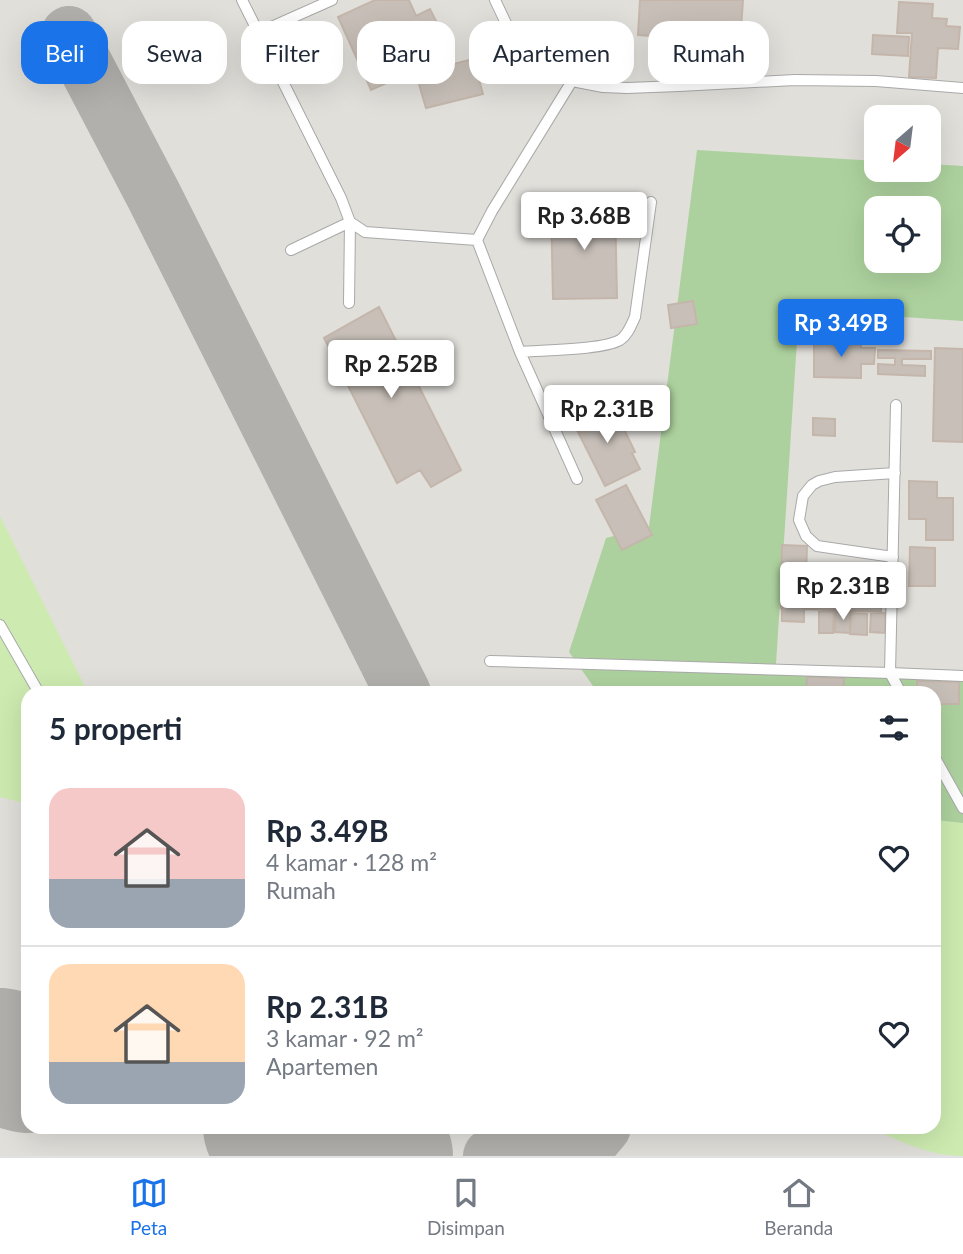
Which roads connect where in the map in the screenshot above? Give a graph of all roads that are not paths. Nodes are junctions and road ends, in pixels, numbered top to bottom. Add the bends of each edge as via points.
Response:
1 (242, 0) edge
2 (332, 0) edge
3 (495, 0) edge
4 (254, 21) edge
5 (285, 21) edge
6 (505, 21) edge
7 (284, 84) edge
8 (570, 84) edge
9 (588, 84) edge
10 (963, 88) edge
11 (651, 202) dead end
12 (350, 222) junction
13 (477, 240) junction
14 (291, 250) dead end
15 (349, 303) dead end
16 (520, 352) junction
17 (896, 405) dead end
18 (895, 473) junction
19 (577, 479) dead end
20 (893, 557) junction
21 (0, 625) edge
22 (490, 661) dead end
23 (890, 673) junction
24 (963, 676) edge
25 (35, 686) edge
26 (897, 686) edge
27 (941, 769) edge
28 (963, 808) edge

1 - 4 lane
2 - 5 lane
3 - 6 lane
7 - 12 lane
8 - 13 lane
9 - 10 lane via 627,88 795,80
11 - 16 lane via 635,317 622,339 583,348
12 - 13 lane via 365,232
12 - 14 lane
12 - 15 lane
13 - 16 lane
16 - 19 lane
17 - 18 lane
18 - 20 lane
18 - 20 lane via 818,481 803,496 799,520 817,546
20 - 23 lane
21 - 25 lane
22 - 23 lane
23 - 24 lane
23 - 26 lane
27 - 28 lane

